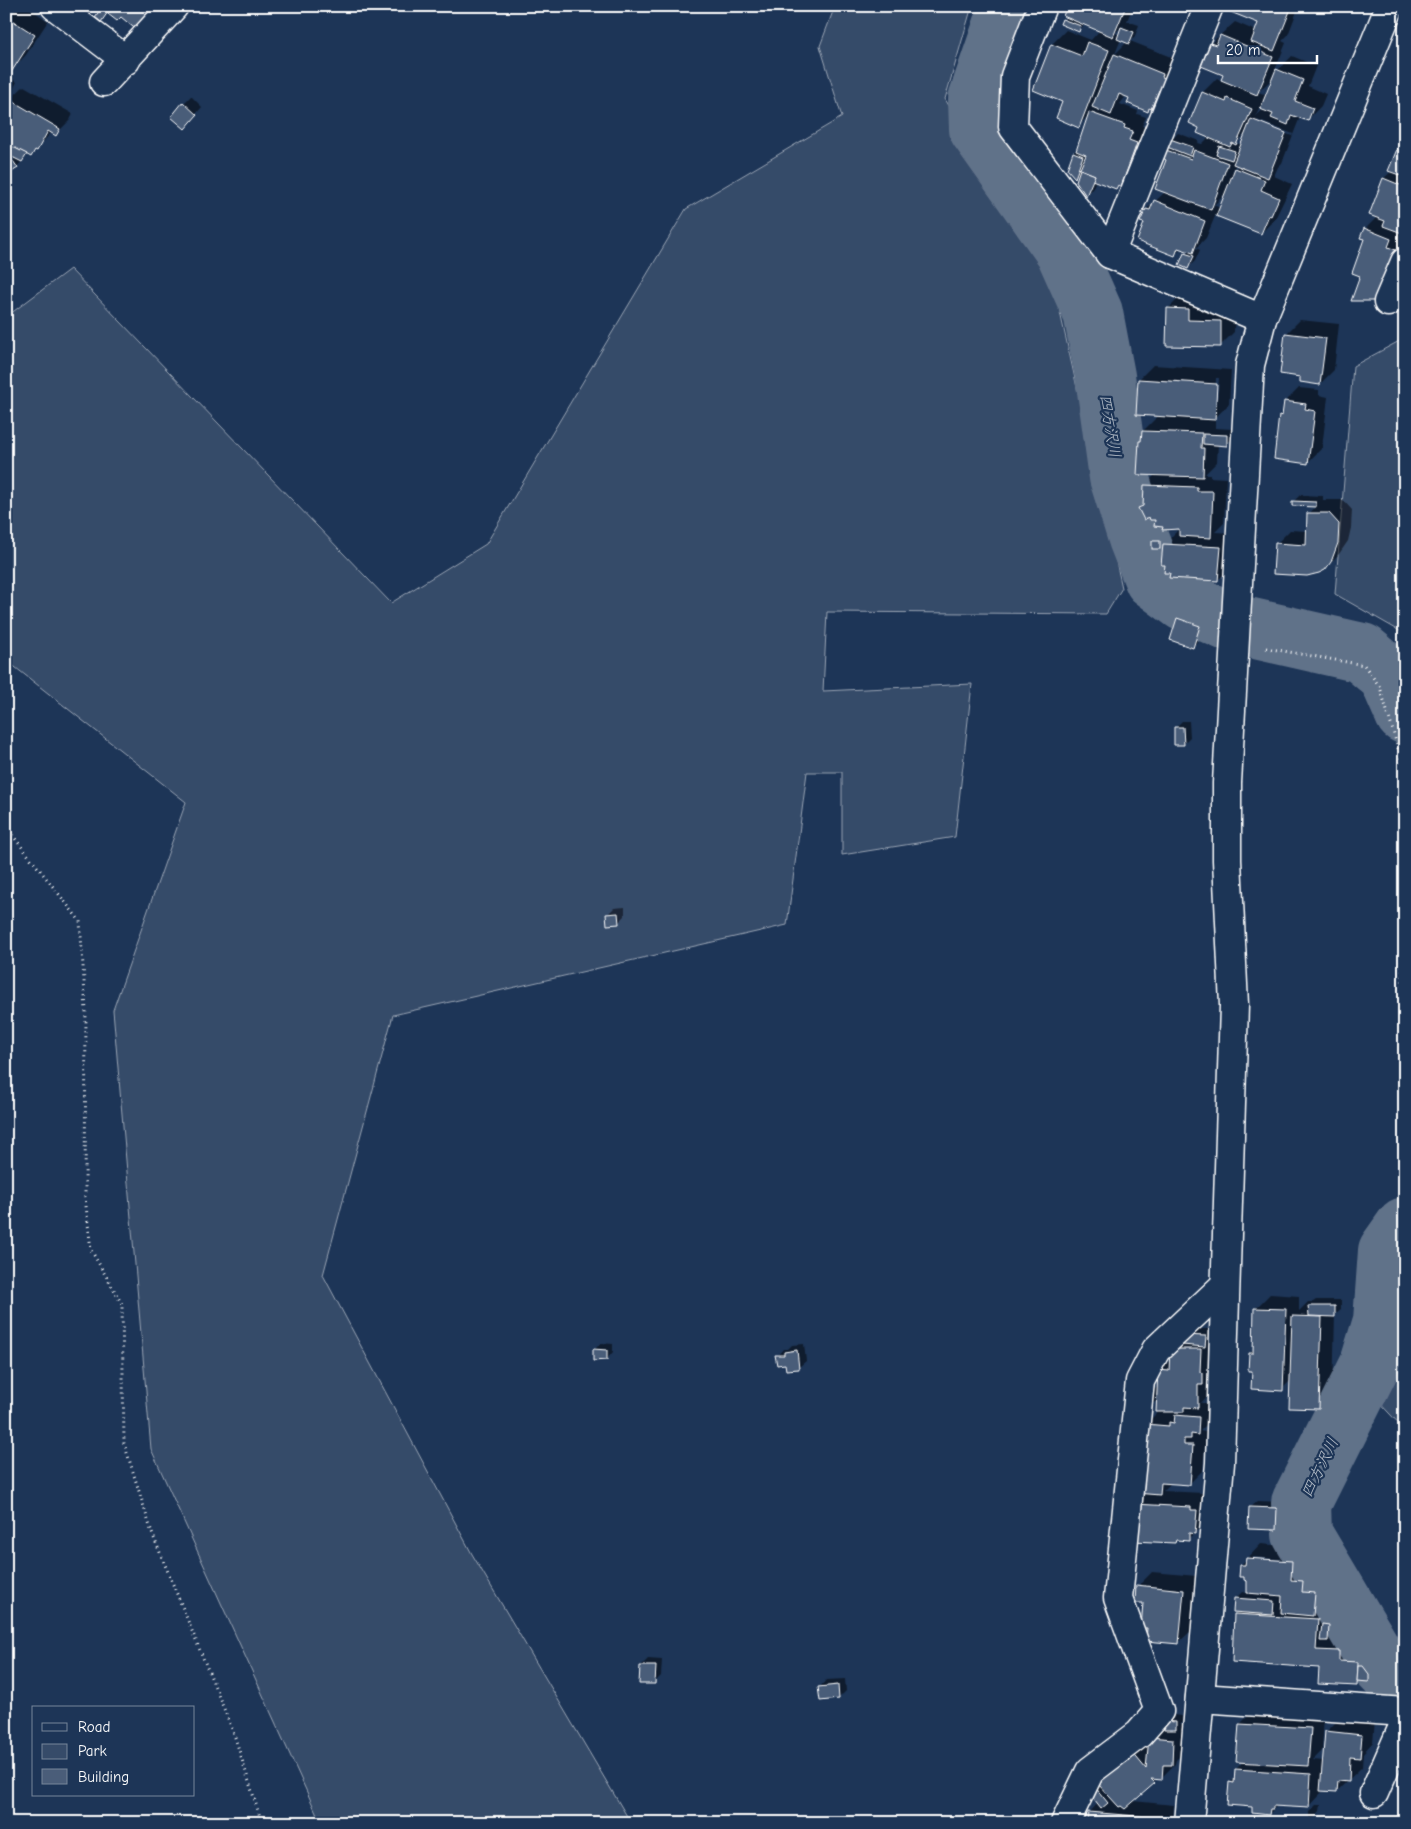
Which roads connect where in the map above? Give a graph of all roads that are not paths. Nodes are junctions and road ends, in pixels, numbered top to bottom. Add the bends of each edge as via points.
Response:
1 (55, 6) edge
2 (174, 6) edge
3 (1042, 6) edge
4 (1209, 6) edge
5 (1390, 6) edge
6 (126, 60) junction
7 (104, 82) dead end
8 (1110, 254) junction
9 (1405, 262) edge
10 (1388, 302) dead end
11 (1262, 319) junction
12 (1224, 1286) junction
13 (1199, 1706) junction
14 (1159, 1711) junction
15 (1405, 1712) edge
16 (1405, 1722) edge
17 (1374, 1793) dead end
18 (1065, 1823) edge
19 (1189, 1823) edge

1 - 6 street
2 - 6 street
3 - 8 street via 1015,76 1014,127
4 - 8 street
5 - 11 street
6 - 7 street
8 - 11 street
9 - 10 street
11 - 12 street via 1250,364 1228,783 1227,860 1234,1005
12 - 13 street via 1220,1463
12 - 14 street via 1156,1350 1140,1381 1118,1598
13 - 14 street
13 - 15 street
13 - 19 street
14 - 18 street via 1139,1734 1090,1772
16 - 17 street

